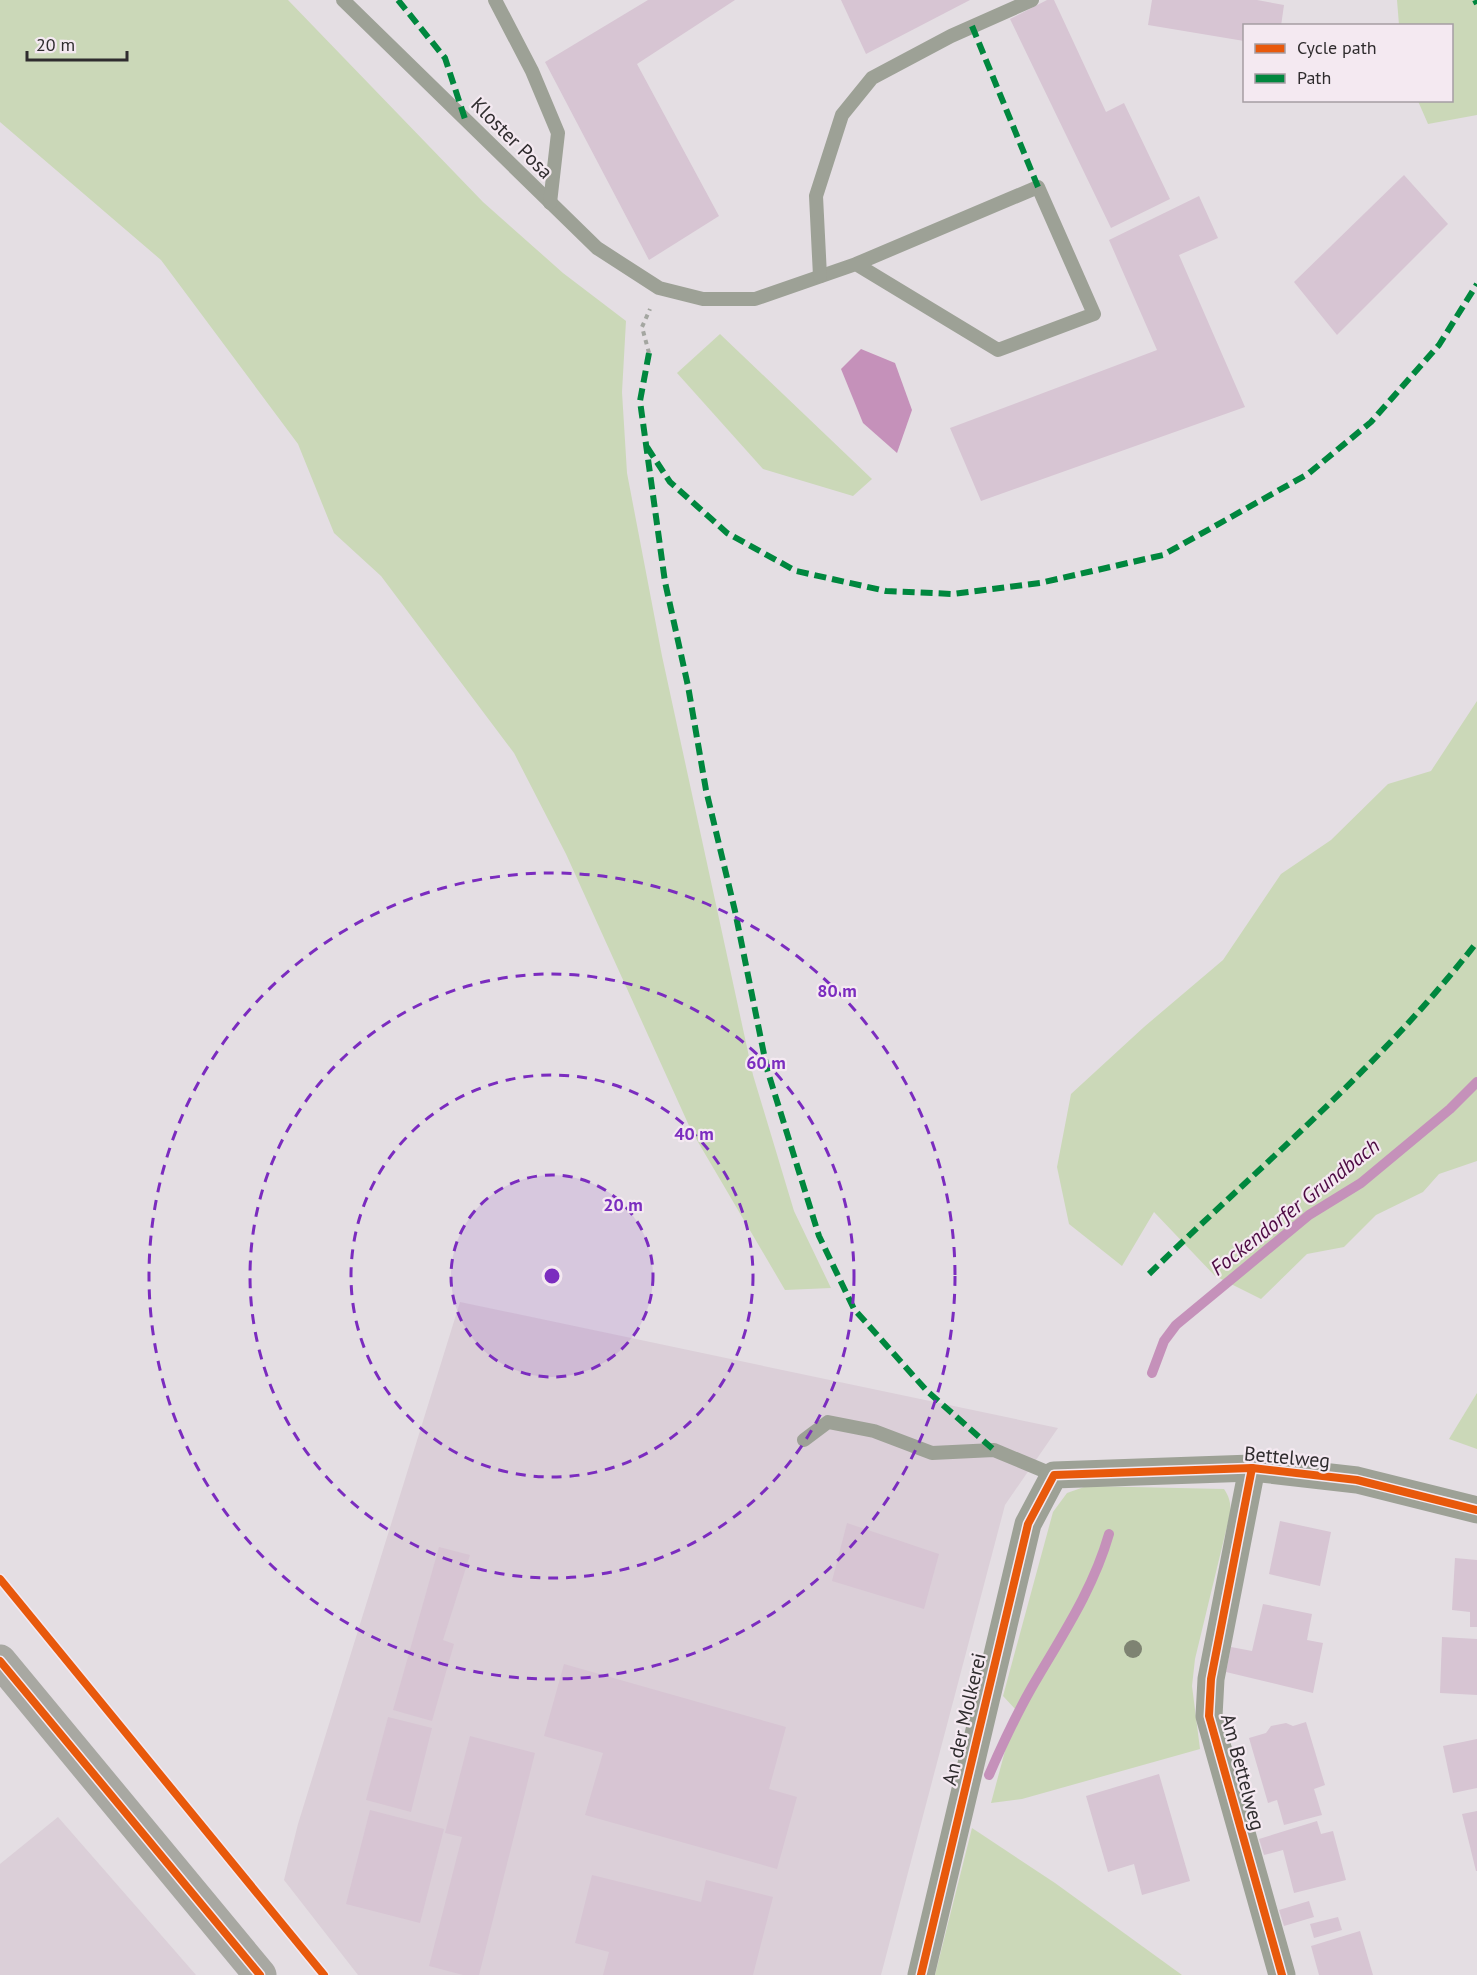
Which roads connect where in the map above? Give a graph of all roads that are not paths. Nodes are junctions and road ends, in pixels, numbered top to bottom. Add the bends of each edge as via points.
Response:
1 (343, 0) edge
2 (495, 0) edge
3 (1032, 0) edge
4 (550, 203) junction
5 (856, 264) junction
6 (820, 276) junction
7 (804, 1440) dead end
8 (1252, 1468) junction
9 (1054, 1475) junction
10 (1477, 1510) edge
11 (0, 1661) edge
12 (260, 1975) edge
13 (921, 1975) edge
14 (1282, 1975) edge

1 - 4 lane, Kloster Posa
2 - 4 lane, Kloster Posa via 532,71 558,133
3 - 6 lane via 951,36 873,78 842,115 816,196
4 - 6 lane via 597,248 658,288 703,299 755,299
5 - 5 lane via 1038,187 1094,314 998,350
5 - 6 lane
7 - 9 lane via 828,1422 874,1431 932,1453 994,1450
8 - 9 street, Bettelweg
8 - 10 street, Bettelweg via 1357,1480
8 - 14 street, Am Bettelweg via 1211,1679 1209,1716
9 - 13 street, An der Molkerei via 1028,1524
11 - 12 street

